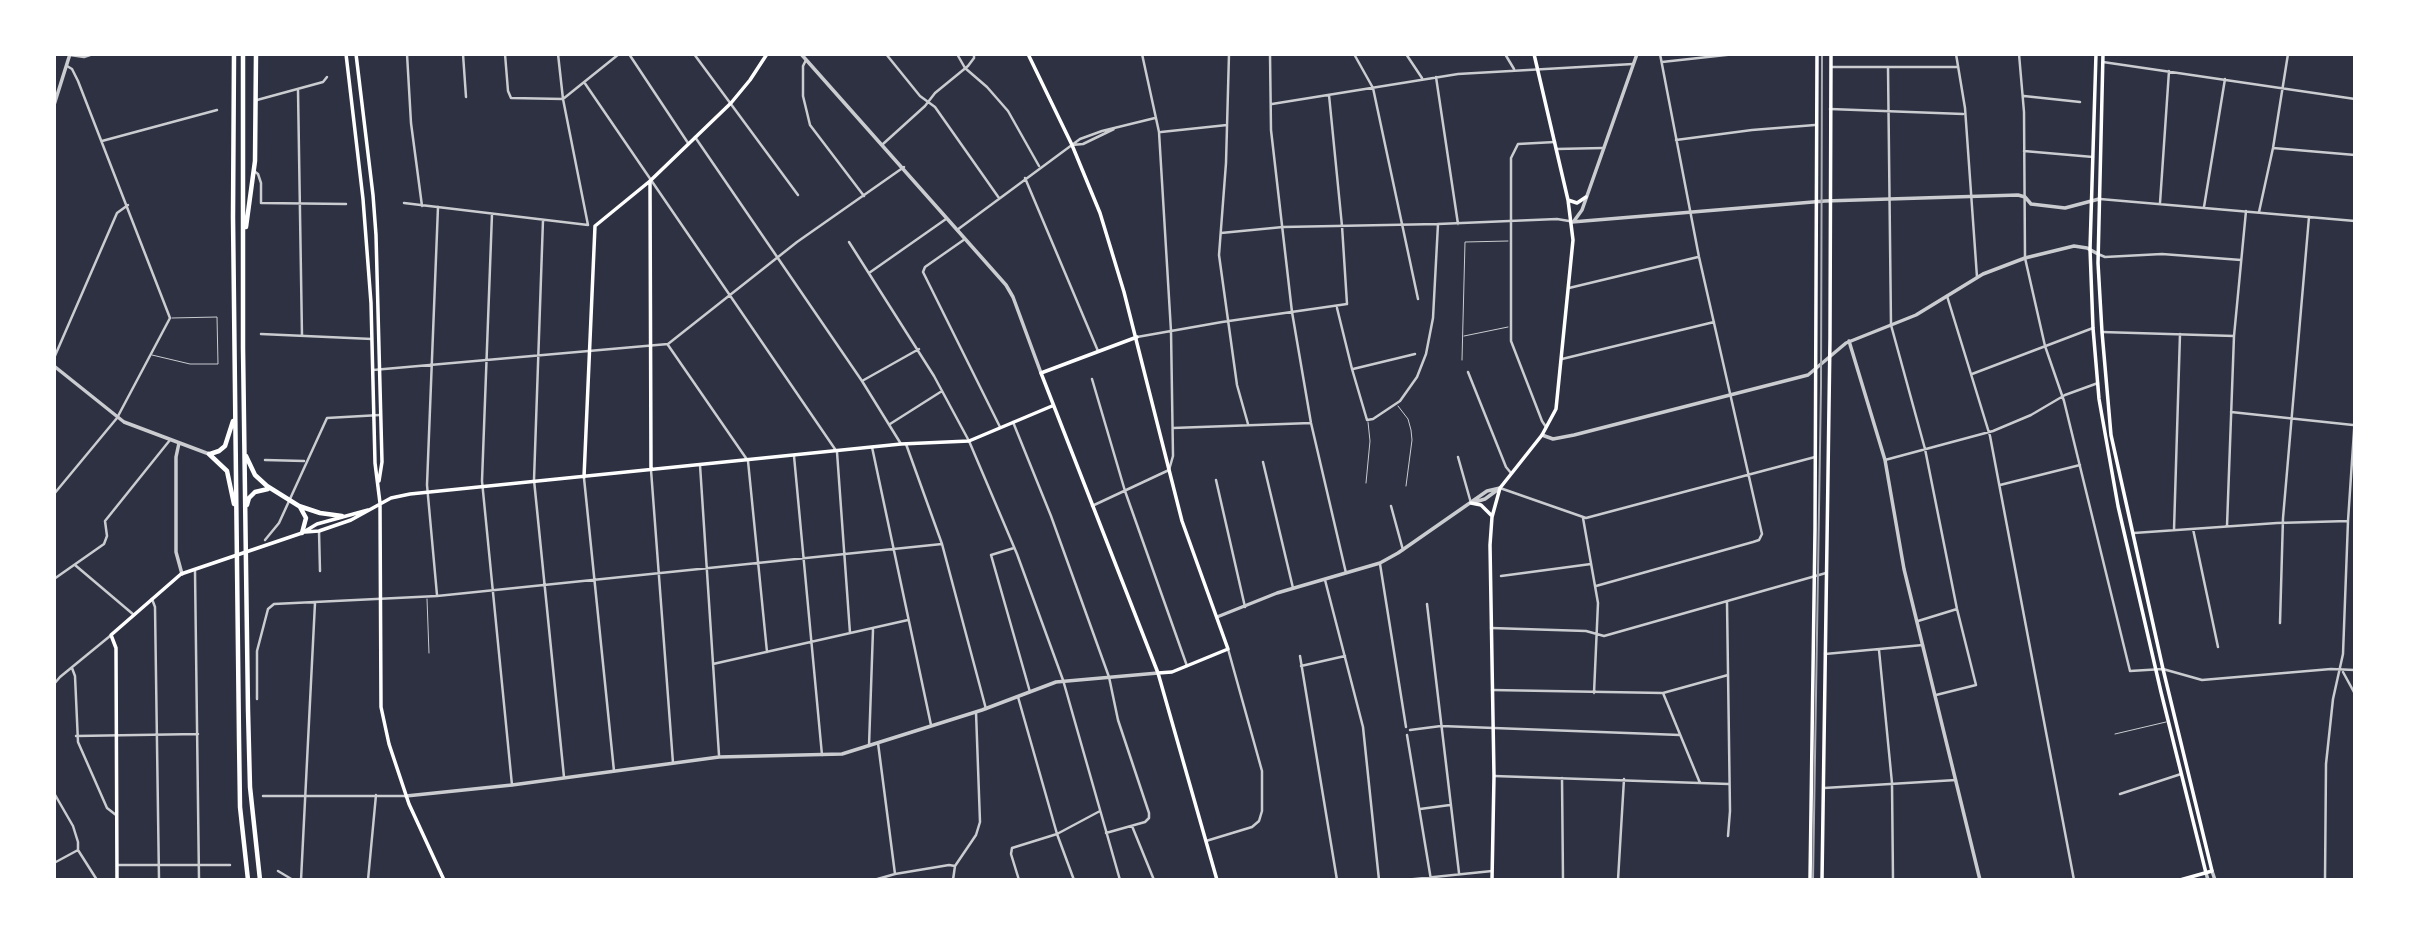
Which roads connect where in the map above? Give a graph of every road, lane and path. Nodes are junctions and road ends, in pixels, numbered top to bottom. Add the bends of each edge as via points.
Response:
1 (93, 54) edge
2 (234, 54) edge
3 (243, 54) edge
4 (256, 54) edge
5 (346, 54) edge
6 (356, 54) edge
7 (407, 54) edge
8 (463, 54) edge
9 (505, 54) edge
10 (558, 54) edge
11 (619, 54) edge
12 (629, 54) edge
13 (694, 54) edge
14 (767, 54) edge
15 (801, 54) edge
16 (887, 54) edge
17 (957, 54) edge
18 (974, 54) edge
19 (1028, 54) edge
20 (1142, 54) edge
21 (1229, 54) edge
22 (1270, 54) edge
23 (1354, 54) edge
24 (1406, 54) edge
25 (1504, 54) edge
26 (1534, 54) edge
27 (1637, 54) edge
28 (1660, 54) edge
29 (1735, 54) edge
30 (1818, 54) edge
31 (1831, 54) edge
32 (1956, 54) edge
33 (2019, 54) edge
34 (2096, 54) edge
35 (2104, 54) edge
36 (2288, 54) edge
37 (70, 55) edge
38 (806, 60) junction
39 (1662, 62) junction
40 (2103, 62) junction
41 (1633, 64) junction
42 (67, 66) junction
43 (1831, 66) junction
44 (1957, 66) junction
45 (1888, 67) junction
46 (965, 68) junction
47 (1538, 68) junction
48 (1515, 69) junction
49 (2169, 71) junction
50 (1436, 76) junction
51 (327, 77) dead end
52 (1422, 78) junction
53 (2225, 79) junction
54 (584, 82) junction
55 (57, 87) edge
56 (1373, 88) junction
57 (2283, 89) junction
58 (298, 90) junction
59 (1329, 95) junction
60 (2024, 96) junction
61 (466, 97) dead end
62 (563, 99) junction
63 (2355, 99) edge
64 (257, 100) junction
65 (929, 101) junction
66 (2080, 102) dead end
67 (731, 103) junction
68 (1270, 104) junction
69 (54, 105) edge
70 (1830, 108) junction
71 (217, 110) dead end
72 (1889, 111) junction
73 (1965, 114) junction
74 (1157, 118) junction
75 (1227, 125) junction
76 (1817, 125) junction
77 (1159, 132) junction
78 (695, 137) junction
79 (1676, 140) junction
80 (102, 141) junction
81 (1555, 142) junction
82 (688, 143) junction
83 (883, 144) junction
84 (1072, 145) junction
85 (1604, 148) junction
86 (2273, 148) junction
87 (1556, 149) junction
88 (2024, 151) junction
89 (2355, 156) edge
90 (2093, 157) junction
91 (904, 167) junction
92 (1040, 167) junction
93 (254, 171) junction
94 (1025, 178) junction
95 (650, 181) junction
96 (798, 195) dead end
97 (864, 196) junction
98 (1586, 197) junction
99 (1970, 197) junction
100 (2025, 197) junction
101 (999, 198) junction
102 (2099, 199) junction
103 (1568, 200) junction
104 (2091, 200) junction
105 (1830, 201) junction
106 (1888, 201) junction
107 (1817, 202) junction
108 (300, 203) junction
109 (404, 203) dead end
110 (2160, 203) junction
111 (346, 204) dead end
112 (128, 205) junction
113 (422, 206) junction
114 (438, 207) junction
115 (2204, 207) junction
116 (2246, 211) junction
117 (2259, 212) junction
118 (1690, 213) junction
119 (492, 214) junction
120 (2309, 217) junction
121 (947, 218) junction
122 (543, 220) junction
123 (2355, 221) edge
124 (1511, 222) junction
125 (1573, 222) junction
126 (1458, 224) junction
127 (1401, 225) junction
128 (1438, 225) junction
129 (1342, 226) junction
130 (1282, 228) junction
131 (957, 230) junction
132 (1221, 233) junction
133 (965, 239) junction
134 (1511, 240) junction
135 (849, 242) dead end
136 (243, 249) junction
137 (2090, 249) junction
138 (2098, 254) junction
139 (1699, 257) junction
140 (2025, 258) junction
141 (777, 259) junction
142 (2242, 260) junction
143 (869, 273) junction
144 (1977, 277) junction
145 (1569, 288) junction
146 (1947, 296) junction
147 (729, 298) junction
148 (1418, 299) dead end
149 (1337, 307) junction
150 (1292, 312) junction
151 (170, 318) junction
152 (1227, 321) junction
153 (1714, 322) junction
154 (1891, 325) junction
155 (1510, 327) junction
156 (2093, 328) junction
157 (1171, 330) junction
158 (2102, 332) junction
159 (261, 334) dead end
160 (2180, 334) junction
161 (302, 336) junction
162 (1462, 336) junction
163 (2234, 336) junction
164 (1137, 337) junction
165 (372, 338) junction
166 (1849, 341) junction
167 (668, 344) junction
168 (650, 345) junction
169 (2045, 346) junction
170 (919, 349) junction
171 (588, 350) junction
172 (1098, 351) junction
173 (1415, 354) dead end
174 (152, 355) junction
175 (538, 356) junction
176 (1829, 356) junction
177 (54, 358) edge
178 (1562, 359) junction
179 (486, 360) junction
180 (1462, 360) dead end
181 (54, 366) edge
182 (432, 366) junction
183 (1352, 369) junction
184 (373, 370) junction
185 (379, 370) junction
186 (1815, 371) junction
187 (1468, 372) dead end
188 (1041, 373) junction
189 (1972, 374) junction
190 (1092, 379) dead end
191 (862, 381) junction
192 (2098, 383) junction
193 (942, 391) junction
194 (1731, 395) junction
195 (2063, 396) junction
196 (1396, 405) junction
197 (1052, 406) junction
198 (2231, 412) junction
199 (373, 415) junction
200 (380, 415) junction
201 (2355, 416) edge
202 (117, 418) junction
203 (235, 418) junction
204 (2291, 418) junction
205 (1367, 420) junction
206 (1013, 422) junction
207 (1311, 423) junction
208 (890, 424) junction
209 (1248, 424) junction
210 (2354, 425) edge
211 (1000, 427) junction
212 (1546, 427) junction
213 (1173, 428) junction
214 (1989, 432) junction
215 (1542, 435) junction
216 (170, 440) junction
217 (969, 441) junction
218 (179, 443) junction
219 (904, 444) junction
220 (872, 447) junction
221 (1925, 449) junction
222 (244, 452) junction
223 (837, 452) junction
224 (209, 454) junction
225 (794, 456) junction
226 (1458, 457) dead end
227 (1815, 457) junction
228 (265, 460) dead end
229 (1885, 460) junction
230 (305, 461) junction
231 (748, 461) junction
232 (1263, 461) dead end
233 (700, 465) junction
234 (2080, 465) junction
235 (651, 470) junction
236 (1169, 470) junction
237 (1511, 473) junction
238 (1749, 475) junction
239 (584, 477) junction
240 (534, 480) junction
241 (1216, 480) dead end
242 (1366, 483) dead end
243 (2000, 485) junction
244 (379, 486) junction
245 (1406, 486) dead end
246 (482, 487) junction
247 (1500, 488) junction
248 (272, 489) junction
249 (1125, 491) junction
250 (428, 492) junction
251 (54, 494) edge
252 (289, 498) junction
253 (380, 503) junction
254 (1472, 503) junction
255 (299, 506) junction
256 (1091, 506) junction
257 (1391, 506) dead end
258 (235, 507) junction
259 (370, 509) junction
260 (342, 516) junction
261 (1492, 517) junction
262 (1583, 518) junction
263 (2348, 521) junction
264 (245, 523) junction
265 (2283, 523) junction
266 (2227, 526) junction
267 (2193, 529) junction
268 (2174, 530) junction
269 (319, 531) junction
270 (303, 533) junction
271 (2132, 534) junction
272 (265, 540) dead end
273 (942, 544) junction
274 (1014, 548) junction
275 (893, 549) junction
276 (1403, 550) junction
277 (845, 555) junction
278 (804, 559) junction
279 (1380, 563) junction
280 (759, 564) junction
281 (1591, 564) junction
282 (75, 565) junction
283 (706, 569) junction
284 (195, 570) junction
285 (320, 571) dead end
286 (1826, 573) junction
287 (182, 574) junction
288 (659, 574) junction
289 (1347, 574) junction
290 (1501, 576) dead end
291 (1814, 577) junction
292 (54, 579) edge
293 (1325, 580) junction
294 (594, 581) junction
295 (543, 586) junction
296 (1596, 586) junction
297 (1293, 588) junction
298 (492, 591) junction
299 (437, 596) junction
300 (427, 597) junction
301 (152, 599) junction
302 (380, 599) junction
303 (1727, 602) junction
304 (315, 603) junction
305 (1427, 604) dead end
306 (1245, 607) junction
307 (1957, 609) junction
308 (134, 615) junction
309 (1217, 617) junction
310 (908, 620) junction
311 (1918, 621) junction
312 (2280, 623) dead end
313 (873, 628) junction
314 (1491, 628) junction
315 (850, 633) junction
316 (1596, 634) junction
317 (111, 635) junction
318 (811, 642) junction
319 (1923, 645) junction
320 (2218, 647) dead end
321 (1228, 649) junction
322 (1879, 650) junction
323 (767, 652) junction
324 (429, 653) dead end
325 (1825, 654) junction
326 (1300, 656) dead end
327 (1345, 656) junction
328 (712, 664) junction
329 (1187, 666) junction
330 (1301, 666) junction
331 (72, 667) junction
332 (2155, 669) junction
333 (2164, 669) junction
334 (2340, 670) junction
335 (2355, 670) edge
336 (1158, 673) junction
337 (1728, 675) junction
338 (1109, 677) junction
339 (1063, 680) junction
340 (54, 684) edge
341 (1492, 690) junction
342 (1030, 692) junction
343 (1594, 694) junction
344 (1662, 694) junction
345 (2355, 694) edge
346 (1936, 695) junction
347 (1018, 697) junction
348 (257, 699) dead end
349 (986, 709) junction
350 (975, 712) junction
351 (2168, 722) junction
352 (931, 726) junction
353 (1441, 726) junction
354 (1406, 727) dead end
355 (1493, 728) junction
356 (1410, 730) dead end
357 (198, 734) junction
358 (2115, 734) dead end
359 (157, 735) junction
360 (1407, 735) dead end
361 (1680, 735) junction
362 (76, 736) junction
363 (116, 736) junction
364 (878, 743) junction
365 (869, 746) junction
366 (822, 755) junction
367 (719, 757) junction
368 (673, 763) junction
369 (614, 771) junction
370 (2181, 774) junction
371 (1494, 776) junction
372 (564, 777) junction
373 (1562, 778) junction
374 (1624, 779) junction
375 (1956, 780) junction
376 (1700, 783) junction
377 (1892, 783) junction
378 (1729, 784) junction
379 (512, 785) junction
380 (1823, 788) junction
381 (54, 793) edge
382 (2120, 794) dead end
383 (376, 795) junction
384 (263, 796) dead end
385 (306, 796) junction
386 (407, 796) junction
387 (1450, 805) junction
388 (1420, 808) junction
389 (1100, 811) junction
390 (116, 815) junction
391 (1132, 826) junction
392 (1106, 833) junction
393 (1057, 834) junction
394 (1728, 835) dead end
395 (1206, 841) junction
396 (78, 850) junction
397 (54, 863) edge
398 (158, 864) junction
399 (199, 864) junction
400 (230, 865) dead end
401 (117, 866) junction
402 (955, 866) junction
403 (1492, 870) junction
404 (278, 871) dead end
405 (2213, 871) junction
406 (1459, 873) junction
407 (2206, 873) junction
408 (895, 874) junction
409 (1431, 878) edge
410 (97, 880) edge
411 (117, 880) edge
412 (159, 880) edge
413 (199, 880) edge
414 (247, 880) edge
415 (260, 880) edge
416 (293, 880) edge
417 (300, 880) edge
418 (368, 880) edge
419 (444, 880) edge
420 (874, 880) edge
421 (953, 880) edge
422 (1019, 880) edge
423 (1074, 880) edge
424 (1120, 880) edge
425 (1154, 880) edge
426 (1217, 880) edge
427 (1337, 880) edge
428 (1379, 880) edge
429 (1405, 880) edge
430 (1492, 880) edge
431 (1563, 880) edge
432 (1618, 880) edge
433 (1810, 880) edge
434 (1822, 880) edge
435 (1893, 880) edge
436 (1980, 880) edge
437 (2074, 880) edge
438 (2180, 880) edge
439 (2208, 880) edge
440 (2215, 880) edge
441 (2325, 880) edge

1 - 37 street
2 - 203 highway
3 - 136 highway
4 - 64 highway
5 - 165 main road via 363,199
6 - 185 main road via 373,195
7 - 113 street
8 - 61 street
9 - 62 street via 510,97
10 - 62 street
11 - 54 street
12 - 82 street
13 - 67 street
14 - 67 main road
15 - 38 street
16 - 65 street via 918,94
17 - 46 street
18 - 46 street
19 - 84 main road
20 - 74 street
21 - 75 street
22 - 68 street
23 - 56 street
24 - 52 street
25 - 48 street
26 - 47 main road
27 - 41 street
28 - 39 street
29 - 39 street
30 - 76 main road
31 - 43 main road
32 - 44 street
33 - 60 street
34 - 90 main road
35 - 40 main road
36 - 57 street
37 - 42 street
38 - 83 street
38 - 97 street via 803,96 810,125
39 - 79 street
40 - 49 street
40 - 102 main road
41 - 47 street
41 - 85 street
42 - 55 street
42 - 80 street via 78,80
43 - 45 street
43 - 70 main road
44 - 45 street
44 - 73 street
45 - 72 street
46 - 65 street
46 - 92 street via 1008,111
47 - 48 street
47 - 81 main road
48 - 50 street
49 - 53 street
49 - 110 street
50 - 52 street
50 - 126 street
51 - 58 street
52 - 56 street
53 - 57 street
53 - 115 street
54 - 62 street
54 - 95 street
55 - 69 street
56 - 59 street
56 - 127 street
57 - 63 street
57 - 86 street
58 - 64 street
58 - 108 street
59 - 68 street
59 - 129 street
60 - 66 street
60 - 88 street
62 - 122 street via 588,225
64 - 93 highway
65 - 83 street
65 - 101 street
67 - 78 main road
67 - 96 street
68 - 130 street
70 - 72 street
70 - 105 main road
71 - 80 street
72 - 73 street
72 - 106 street
73 - 99 street
74 - 77 street
74 - 84 street
75 - 77 street
75 - 132 street
76 - 79 street
76 - 107 main road
77 - 157 street
78 - 82 main road
78 - 141 street
79 - 118 street
80 - 112 street
81 - 87 main road
81 - 124 street via 1521,143 1514,149
82 - 95 main road
83 - 91 street
84 - 92 street
84 - 164 main road via 1104,226
85 - 87 street
85 - 98 street
86 - 89 street
86 - 117 street
87 - 103 main road
88 - 90 street
88 - 100 street
90 - 104 main road
91 - 97 street
91 - 121 street
92 - 94 street
93 - 108 street via 260,182 261,203
93 - 136 highway
94 - 101 street
94 - 172 street
95 - 147 street
95 - 168 main road
95 - 171 main road via 596,225 593,233
97 - 141 street
98 - 103 main road via 1577,203
98 - 125 street
99 - 100 street
99 - 106 street
99 - 144 street
100 - 104 street via 2031,204 2065,208
100 - 140 street
101 - 131 street
102 - 104 street
102 - 110 street
102 - 138 main road
103 - 125 main road
104 - 137 main road
105 - 106 street
105 - 107 street
105 - 176 main road
106 - 154 street
107 - 118 street
107 - 186 main road
108 - 111 street
108 - 161 street
109 - 113 street
110 - 115 street
112 - 151 street
112 - 177 street via 117,213
113 - 114 street
114 - 119 street
114 - 182 street
115 - 116 street
116 - 117 street
116 - 142 street
117 - 120 street
118 - 125 street
118 - 139 street
119 - 122 street
119 - 179 street
120 - 123 street
120 - 204 street
121 - 131 street
121 - 143 street
122 - 175 street
124 - 125 street
124 - 126 street
124 - 134 street
125 - 145 main road
126 - 128 street
127 - 128 street
127 - 129 street
127 - 148 street
128 - 196 street via 1429,344 1417,377
129 - 130 street
129 - 149 street via 1347,304
130 - 132 street
130 - 150 street
131 - 133 street
132 - 152 street
133 - 188 street via 1010,292
133 - 211 street via 923,272
134 - 155 street
134 - 162 lane via 1465,242
135 - 143 street
136 - 222 highway
137 - 138 street
137 - 140 street via 2074,246
137 - 156 main road
138 - 142 street
138 - 158 main road
139 - 145 street
139 - 153 street
140 - 144 street
140 - 169 street
141 - 147 street
141 - 191 street
142 - 163 street
143 - 170 street
144 - 146 street
145 - 178 main road
146 - 154 street
146 - 189 street
147 - 167 street
147 - 223 street
149 - 150 street
149 - 183 street
150 - 152 street
150 - 207 street
151 - 174 street
151 - 174 lane via 217,317 218,365
152 - 157 street
152 - 209 street
153 - 178 street
153 - 194 street
154 - 166 street
154 - 221 street
155 - 162 lane
155 - 212 street via 1513,347
156 - 169 street
156 - 192 main road
157 - 164 street
157 - 213 street
158 - 160 street
158 - 271 main road via 2111,435
159 - 161 street
160 - 163 street
160 - 268 street
161 - 165 street
162 - 180 lane
163 - 198 street
164 - 172 main road
164 - 236 main road
165 - 184 main road
166 - 176 street
166 - 229 street
167 - 168 street
167 - 231 street
168 - 171 street
168 - 235 main road
169 - 189 street
169 - 195 street
170 - 191 street
170 - 193 street
171 - 175 street
171 - 239 main road
172 - 188 main road
173 - 183 street
174 - 202 street
175 - 179 street
175 - 240 street
176 - 186 street
176 - 286 main road
178 - 212 main road via 1558,404
179 - 182 street
179 - 246 street
181 - 202 street
182 - 185 street
182 - 250 street
183 - 205 street
184 - 185 street
184 - 199 main road
185 - 200 main road
186 - 194 street
186 - 227 main road
187 - 237 street
188 - 197 main road
189 - 214 street
190 - 249 street
191 - 208 street
192 - 195 street
192 - 332 main road via 2114,486
193 - 208 street
193 - 217 street
194 - 215 street via 1574,435 1553,439
194 - 238 street
195 - 214 street
195 - 234 street
196 - 205 street
196 - 245 lane via 1411,429
197 - 206 main road
197 - 256 main road
198 - 204 street
198 - 266 street
199 - 200 street
199 - 230 street via 328,417
199 - 244 main road
200 - 244 main road
201 - 210 street
202 - 216 street
202 - 251 street
203 - 224 highway via 225,446
203 - 258 highway
204 - 210 street
204 - 265 street
205 - 242 lane
206 - 211 main road
206 - 338 street
207 - 209 street
207 - 289 street
208 - 219 street
209 - 213 street
210 - 263 street
211 - 217 main road
212 - 215 main road
213 - 236 street
214 - 221 street
214 - 243 street
215 - 237 main road
216 - 218 street
216 - 282 street via 105,522 104,544
217 - 219 main road
217 - 274 street
218 - 224 street
218 - 287 street via 176,552
219 - 220 main road
219 - 273 street
220 - 223 main road
220 - 275 street
221 - 229 street
221 - 307 street
222 - 248 highway via 255,475
222 - 264 highway
223 - 225 main road
223 - 277 street
224 - 258 highway via 227,471
225 - 231 main road
225 - 278 street
226 - 254 street
227 - 238 street
227 - 291 main road
228 - 230 street
229 - 311 street
230 - 252 street
231 - 233 main road
231 - 280 street
232 - 297 street
233 - 235 main road
233 - 283 street
234 - 243 street
234 - 332 street via 2130,671
235 - 239 main road
235 - 288 street
236 - 249 street
236 - 309 main road
237 - 247 main road
238 - 262 street
238 - 296 street via 1760,538
239 - 240 main road
239 - 294 street
240 - 246 main road
240 - 295 street
241 - 306 street
243 - 437 street
244 - 253 main road
246 - 250 main road
246 - 298 street
247 - 254 street
247 - 261 main road
247 - 262 street
248 - 252 highway
248 - 264 highway via 258,489 251,495
249 - 256 street
249 - 329 street
250 - 253 main road
250 - 299 street
252 - 255 highway
252 - 272 street via 279,523
253 - 259 main road
253 - 302 main road
254 - 261 main road via 1485,507
254 - 276 street
255 - 260 highway
255 - 270 highway via 306,518
256 - 336 main road
257 - 276 street
258 - 414 highway via 240,807
259 - 260 main road
259 - 269 main road
260 - 270 main road
261 - 314 main road
262 - 281 street
263 - 265 street
263 - 334 street
264 - 415 highway via 250,788
265 - 266 street
265 - 312 street
266 - 267 street
267 - 268 street
267 - 320 street
268 - 271 street
269 - 270 main road
269 - 285 street
270 - 284 main road
271 - 333 main road
273 - 275 street
273 - 349 street
274 - 339 street
274 - 342 street via 991,555
275 - 277 street
275 - 310 street
276 - 279 street
277 - 278 street
277 - 315 street
278 - 280 street
278 - 318 street
279 - 289 street
279 - 354 street
280 - 283 street
280 - 323 street
281 - 290 street
281 - 296 street
282 - 292 street
282 - 308 street
283 - 288 street
283 - 328 street
284 - 287 main road
284 - 357 street
286 - 291 street
286 - 325 main road
287 - 301 main road
288 - 294 street
288 - 368 street
289 - 293 street
291 - 303 street
291 - 433 main road
293 - 297 street
293 - 327 street
294 - 295 street
294 - 369 street
295 - 298 street
295 - 372 street
296 - 316 street
297 - 306 street
298 - 299 street
298 - 379 street
299 - 300 street
300 - 302 street
300 - 324 lane
301 - 308 main road
301 - 359 street
302 - 304 street
302 - 386 main road via 381,707
303 - 316 street via 1609,636
303 - 337 street
304 - 348 street via 274,604 268,609 259,641
304 - 385 street
305 - 353 street
306 - 309 street
307 - 311 street
307 - 346 street via 1976,685
308 - 317 main road
309 - 321 main road
310 - 313 street
310 - 352 street
311 - 319 street
313 - 315 street
313 - 365 street
314 - 316 street
314 - 341 main road
315 - 318 street
316 - 343 street
317 - 331 street
317 - 363 main road via 116,648
318 - 323 street
318 - 366 street
319 - 322 street
319 - 346 street
321 - 329 main road
321 - 395 street via 1262,771 1262,814 1252,827
322 - 325 street
322 - 377 street
323 - 328 street
325 - 380 main road
326 - 330 street
327 - 330 street
327 - 428 street via 1363,727
328 - 367 street
329 - 336 main road
330 - 427 street
331 - 340 street
331 - 362 street
332 - 333 street
332 - 351 main road
333 - 334 street via 2202,680
333 - 405 main road
334 - 335 street
334 - 345 street
334 - 441 street via 2326,764
336 - 338 street
336 - 395 main road
337 - 344 street
337 - 378 street
338 - 339 street
338 - 391 street via 1149,813 1147,820
339 - 342 street
339 - 389 street
341 - 343 street
341 - 355 main road
342 - 347 street
343 - 344 street
344 - 361 street
346 - 375 street
347 - 349 street
347 - 393 street
349 - 350 street
350 - 352 street
350 - 402 street via 980,822
351 - 358 lane
351 - 370 main road
352 - 364 street
353 - 355 street
353 - 356 street
353 - 387 street
355 - 361 street
355 - 371 main road
357 - 359 street
357 - 399 street
359 - 363 street
359 - 398 street
360 - 388 street
361 - 376 street
362 - 363 street
362 - 390 street via 109,811
363 - 390 main road
364 - 365 street
364 - 408 street
365 - 366 street
366 - 367 street
367 - 368 street
368 - 369 street
369 - 372 street
370 - 382 street
370 - 407 main road
371 - 373 street
371 - 403 main road
372 - 379 street
373 - 374 street
373 - 431 street
374 - 376 street
374 - 432 street
375 - 377 street
375 - 436 street
376 - 378 street
377 - 380 street
377 - 435 street
378 - 394 street
379 - 386 street
380 - 434 main road
381 - 396 street via 73,825
383 - 385 street
383 - 386 street
383 - 418 street
384 - 385 street
385 - 417 street
386 - 419 main road
387 - 388 street
387 - 406 street
388 - 409 street
389 - 392 street
389 - 393 street
390 - 401 main road
391 - 392 street
391 - 425 street
392 - 424 street
393 - 422 street via 1012,848
393 - 423 street
395 - 426 main road
396 - 397 street
396 - 410 street
398 - 399 street
398 - 401 street
398 - 412 street
399 - 400 street
399 - 413 street
401 - 411 main road
402 - 408 street
402 - 421 street
403 - 406 street
403 - 430 main road
404 - 416 street
405 - 407 main road
405 - 440 street
406 - 409 street
407 - 438 main road
407 - 439 street
408 - 420 street
409 - 429 street

